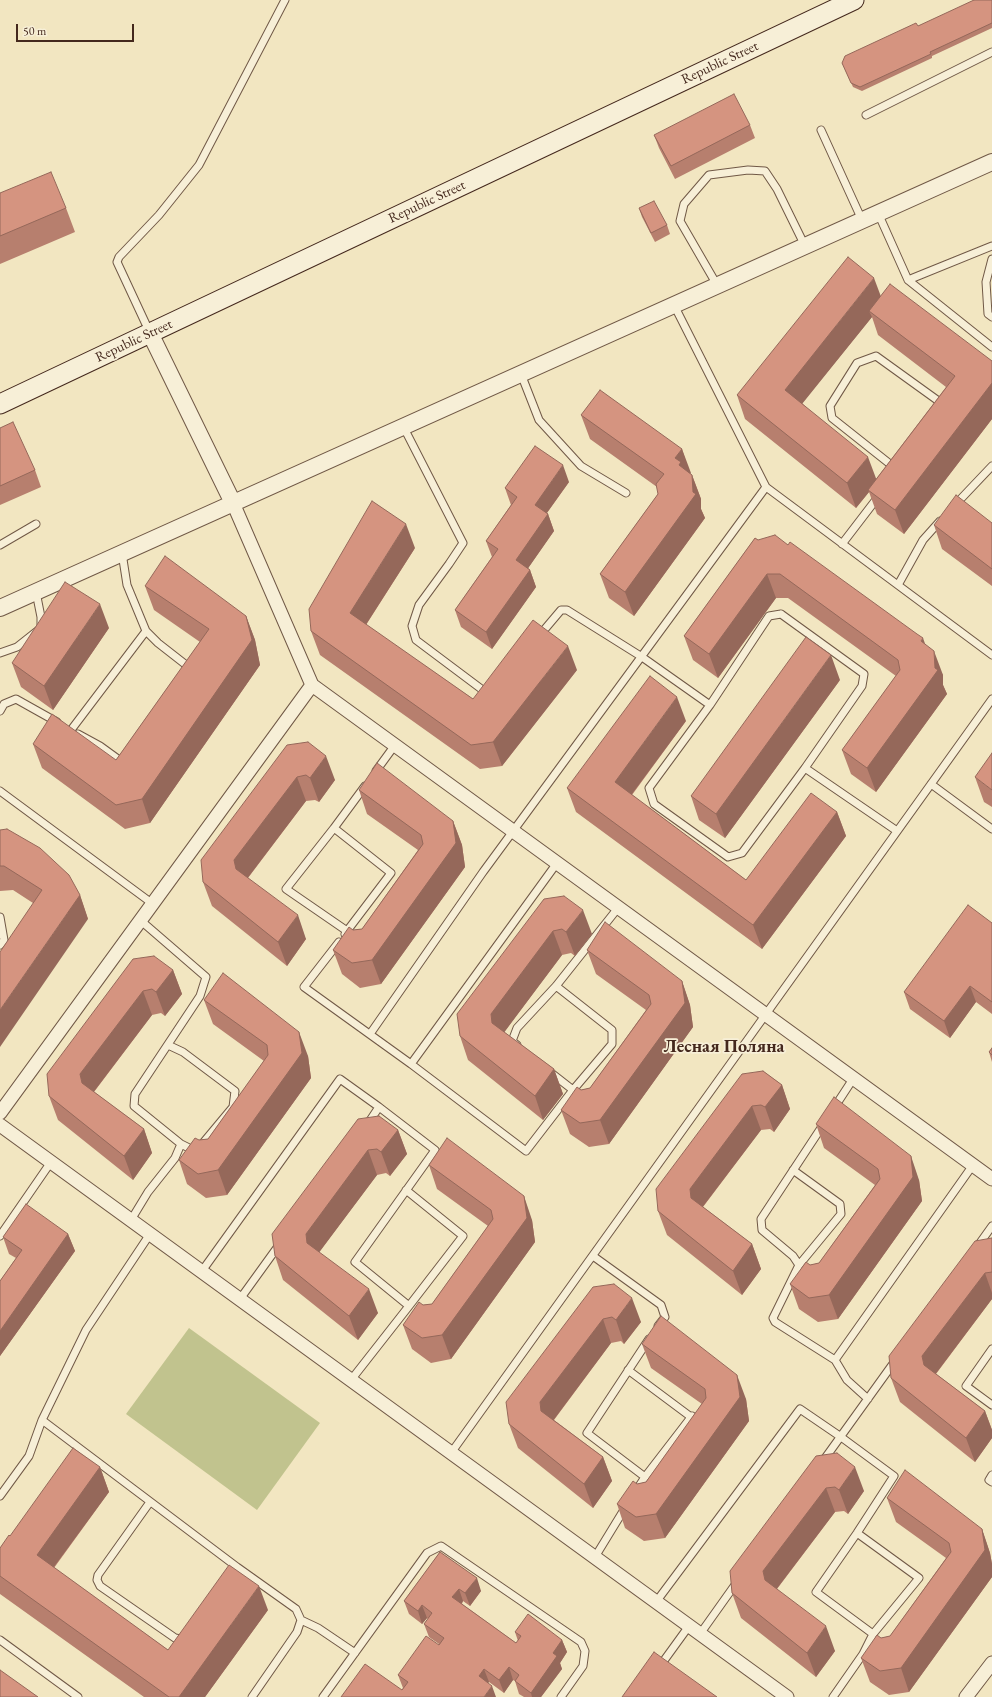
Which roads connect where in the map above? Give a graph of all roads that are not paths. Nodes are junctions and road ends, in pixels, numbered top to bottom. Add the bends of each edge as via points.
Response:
1 (285, 0) edge
2 (854, 0) edge
3 (992, 52) edge
4 (866, 115) dead end
5 (821, 130) dead end
6 (992, 162) edge
7 (878, 213) junction
8 (862, 220) junction
9 (805, 246) junction
10 (992, 246) edge
11 (992, 259) edge
12 (908, 280) junction
13 (717, 285) junction
14 (674, 305) junction
15 (992, 317) edge
16 (150, 333) junction
17 (992, 347) edge
18 (521, 373) junction
19 (0, 404) edge
20 (942, 413) edge
21 (403, 426) junction
22 (903, 464) edge
23 (992, 466) edge
24 (766, 487) junction
25 (884, 489) edge
26 (626, 493) dead end
27 (233, 503) junction
28 (36, 524) dead end
29 (842, 544) junction
30 (0, 545) edge
31 (122, 553) junction
32 (898, 585) junction
33 (36, 592) junction
34 (0, 608) edge
35 (146, 631) junction
36 (535, 641) edge
37 (0, 652) edge
38 (992, 654) edge
39 (642, 657) junction
40 (185, 680) edge
41 (312, 685) junction
42 (494, 690) edge
43 (992, 700) edge
44 (710, 704) junction
45 (0, 711) edge
46 (71, 730) junction
47 (395, 745) junction
48 (132, 760) edge
49 (805, 768) junction
50 (931, 784) junction
51 (0, 791) edge
52 (334, 828) junction
53 (992, 829) edge
54 (513, 831) junction
55 (897, 831) junction
56 (557, 863) junction
57 (153, 904) junction
58 (618, 908) junction
59 (0, 917) edge
60 (140, 920) junction
61 (347, 931) junction
62 (0, 945) edge
63 (556, 986) junction
64 (766, 1015) junction
65 (370, 1034) junction
66 (168, 1045) junction
67 (524, 1051) edge
68 (411, 1064) junction
69 (542, 1066) edge
70 (853, 1078) junction
71 (573, 1090) junction
72 (379, 1107) junction
73 (0, 1113) edge
74 (0, 1125) edge
75 (361, 1132) edge
76 (181, 1144) junction
77 (51, 1162) junction
78 (973, 1165) junction
79 (793, 1170) junction
80 (992, 1179) edge
81 (406, 1190) junction
82 (131, 1220) junction
83 (992, 1226) edge
84 (150, 1234) junction
85 (0, 1236) edge
86 (284, 1239) edge
87 (974, 1251) edge
88 (593, 1256) junction
89 (799, 1265) junction
90 (202, 1271) junction
91 (240, 1299) junction
92 (409, 1306) junction
93 (992, 1349) edge
94 (900, 1354) edge
95 (835, 1360) junction
96 (628, 1370) junction
97 (351, 1380) junction
98 (868, 1399) junction
99 (992, 1405) edge
100 (42, 1420) junction
101 (841, 1437) junction
102 (451, 1453) junction
103 (818, 1468) edge
104 (992, 1475) edge
105 (645, 1477) junction
106 (992, 1482) edge
107 (0, 1496) edge
108 (150, 1502) junction
109 (857, 1534) junction
110 (595, 1557) junction
111 (742, 1575) edge
112 (656, 1602) junction
113 (301, 1620) junction
114 (689, 1626) junction
115 (192, 1628) edge
116 (700, 1634) junction
117 (873, 1634) junction
118 (0, 1640) edge
119 (354, 1653) junction
120 (992, 1663) edge
121 (657, 1671) edge
122 (78, 1697) edge
123 (252, 1697) edge
124 (323, 1697) edge
125 (561, 1697) edge
126 (787, 1697) edge
127 (832, 1697) edge
128 (966, 1697) edge

1 - 16 lane via 199,165 159,215 119,257 117,262
2 - 16 main road, Republic Street
3 - 4 lane
5 - 8 lane
6 - 7 street
7 - 8 street
7 - 12 lane
8 - 9 street
9 - 13 street
9 - 13 lane via 777,189 765,171 748,170 709,175 684,204 680,221
10 - 12 lane
11 - 15 lane via 986,282 988,314
12 - 17 lane
13 - 14 street
14 - 18 street
14 - 24 lane
16 - 19 main road, Republic Street
16 - 27 street
18 - 21 street
18 - 26 lane via 539,420 581,466
20 - 22 lane via 947,407 876,356 857,363 830,406 832,418 896,473
21 - 27 street
21 - 42 lane via 463,543 419,604 412,626 416,640 484,691
23 - 32 lane via 961,503 945,515 923,540
24 - 29 lane
24 - 39 lane
25 - 29 lane
27 - 31 street
27 - 41 street
28 - 30 lane
29 - 32 lane
31 - 33 street
31 - 35 lane via 127,585
32 - 38 lane
33 - 34 street
33 - 37 lane via 42,617 41,628 18,647
35 - 40 lane via 190,668
35 - 46 lane
36 - 39 lane via 561,610 567,610
39 - 44 lane
39 - 54 lane
41 - 47 street
41 - 57 street
43 - 50 lane
44 - 49 lane via 649,788 654,804 728,857 742,853
44 - 49 lane via 769,616 781,614 864,674 862,686
45 - 46 lane via 4,704 16,699
46 - 48 lane via 122,762
47 - 52 lane
47 - 54 street
49 - 55 lane
50 - 53 lane
50 - 55 lane
51 - 57 lane
52 - 61 lane via 391,873
52 - 61 lane via 286,889
54 - 56 street
54 - 65 lane
55 - 64 lane
56 - 58 street
56 - 68 lane
57 - 60 street
58 - 63 lane
58 - 64 street
59 - 62 lane via 4,940
60 - 66 lane via 206,977 200,996
60 - 73 street
61 - 65 lane via 304,987
63 - 67 lane via 517,1028 512,1041
63 - 71 lane via 612,1030 612,1044
64 - 70 street
64 - 88 lane
65 - 68 lane
66 - 76 lane via 135,1094 134,1106
66 - 76 lane via 183,1052 235,1090 232,1107 198,1149 193,1150
68 - 71 lane via 526,1151
69 - 71 lane
70 - 78 street
70 - 79 lane
72 - 75 lane
72 - 81 lane via 435,1150
72 - 90 lane via 340,1079
74 - 77 street
76 - 82 lane
77 - 82 street
77 - 85 lane
78 - 80 street
78 - 95 lane
79 - 89 lane via 761,1219 762,1230 793,1256
79 - 89 lane via 840,1204 841,1214
81 - 92 lane via 355,1262
81 - 92 lane via 463,1236
82 - 84 street
83 - 87 lane
84 - 90 street
84 - 100 lane via 86,1330
86 - 91 lane
88 - 96 lane via 661,1305 665,1317
88 - 102 lane
89 - 95 lane via 773,1318
90 - 91 street
91 - 97 street
92 - 97 lane
93 - 99 lane via 966,1386
94 - 98 lane
95 - 98 lane via 847,1380
96 - 105 lane via 587,1432
96 - 105 lane via 692,1416
97 - 102 street
98 - 101 lane
100 - 107 lane via 29,1456
100 - 108 lane
101 - 103 lane
101 - 109 lane via 894,1476
101 - 112 lane via 800,1409
102 - 110 street
104 - 106 lane via 989,1480
105 - 110 lane
108 - 113 lane via 235,1570 296,1609
108 - 115 lane via 97,1580 100,1586 175,1638 181,1638
109 - 117 lane via 816,1592
109 - 117 lane via 919,1578
110 - 112 street
111 - 116 lane
112 - 114 street
113 - 119 lane via 318,1628
113 - 123 lane via 297,1632
114 - 116 street
114 - 121 lane
116 - 126 street
117 - 127 lane via 863,1654
118 - 122 lane
119 - 124 lane
119 - 125 lane via 427,1553 441,1546 581,1642 584,1651 583,1666
120 - 128 street

